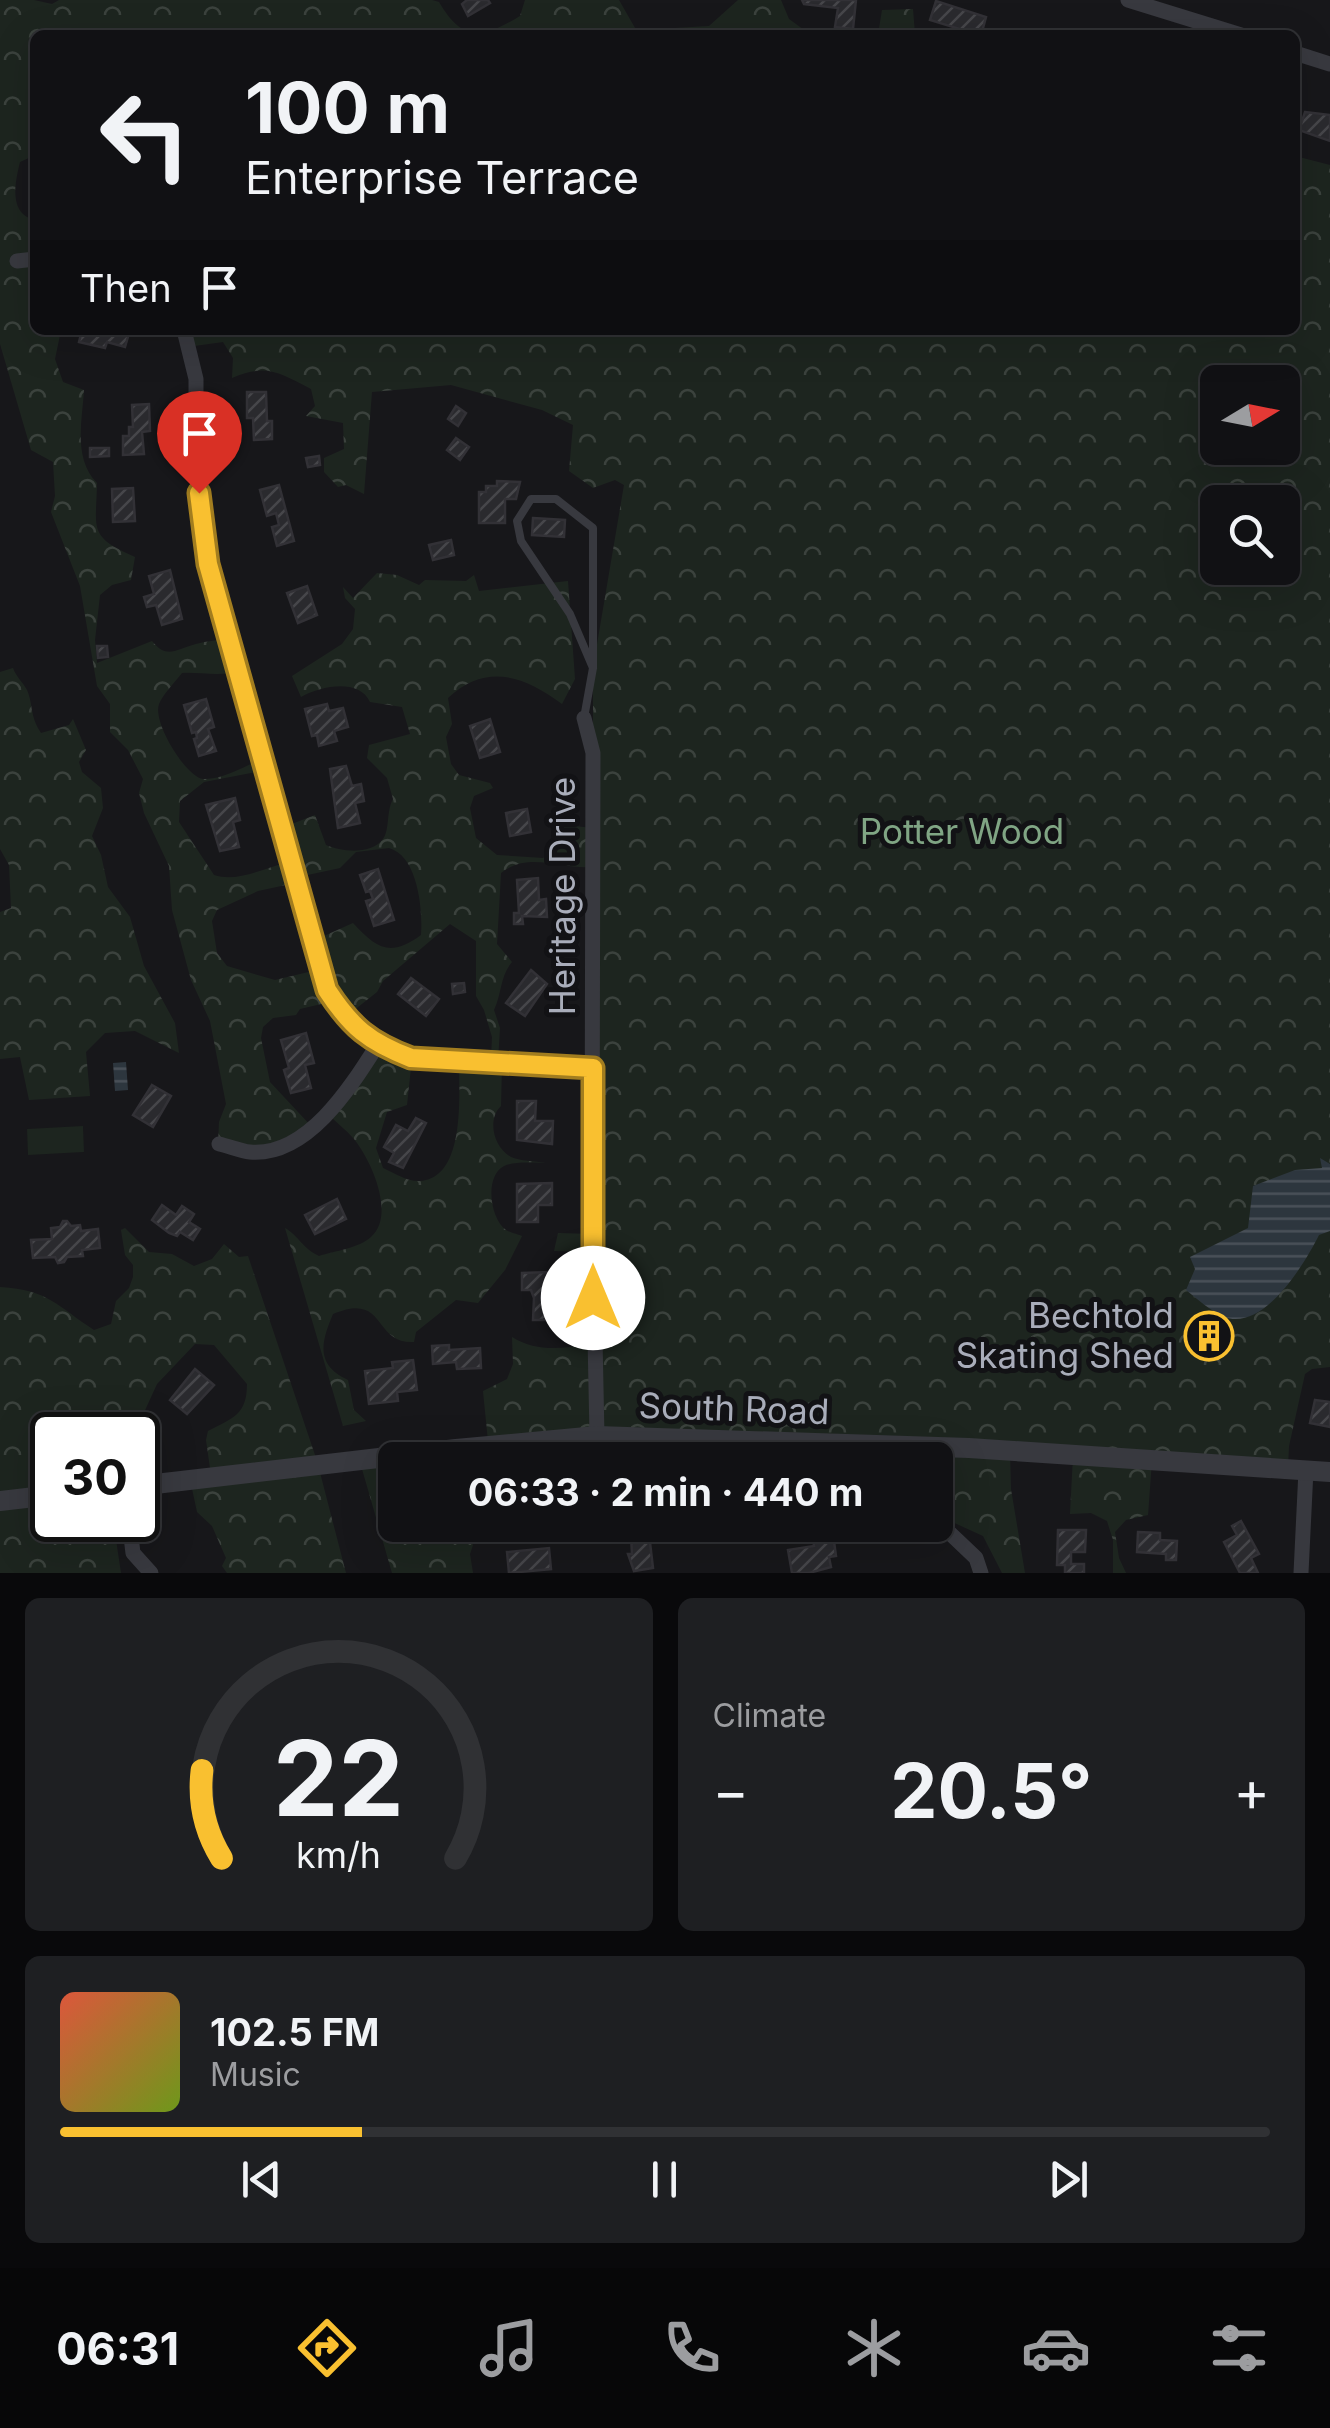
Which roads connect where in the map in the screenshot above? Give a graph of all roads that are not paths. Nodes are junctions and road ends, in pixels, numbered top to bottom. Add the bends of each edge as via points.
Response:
1 (1128, 0) edge
2 (1225, 30) edge
3 (1300, 55) edge
4 (1330, 64) edge
5 (30, 260) edge
6 (17, 261) dead end
7 (185, 335) edge
8 (594, 668) junction
9 (584, 718) joint
10 (378, 1044) junction
11 (593, 1068) junction
12 (219, 1144) dead end
13 (597, 1436) junction
14 (703, 1442) edge
15 (953, 1456) edge
16 (1306, 1470) junction
17 (1330, 1472) edge
18 (160, 1483) edge
19 (30, 1497) edge
20 (0, 1501) edge
21 (953, 1536) edge
22 (131, 1542) edge
23 (152, 1573) edge
24 (981, 1573) edge
25 (1301, 1573) edge

1 - 2 street
3 - 4 street
5 - 6 street
7 - 10 street via 196,379 196,461 208,564 327,990 359,1032
8 - 8 lane via 594,528 556,499 531,499 517,521 521,541 570,614
8 - 9 lane
9 - 11 street, Heritage Drive via 593,754
10 - 11 street via 411,1058
10 - 12 street via 345,1097 302,1136 252,1152
11 - 13 street, Heritage Drive
13 - 14 street, South Road
13 - 18 street, South Road
15 - 16 street, South Road
16 - 17 street, South Road
16 - 25 street
19 - 20 street
21 - 24 street via 976,1558
22 - 23 street

